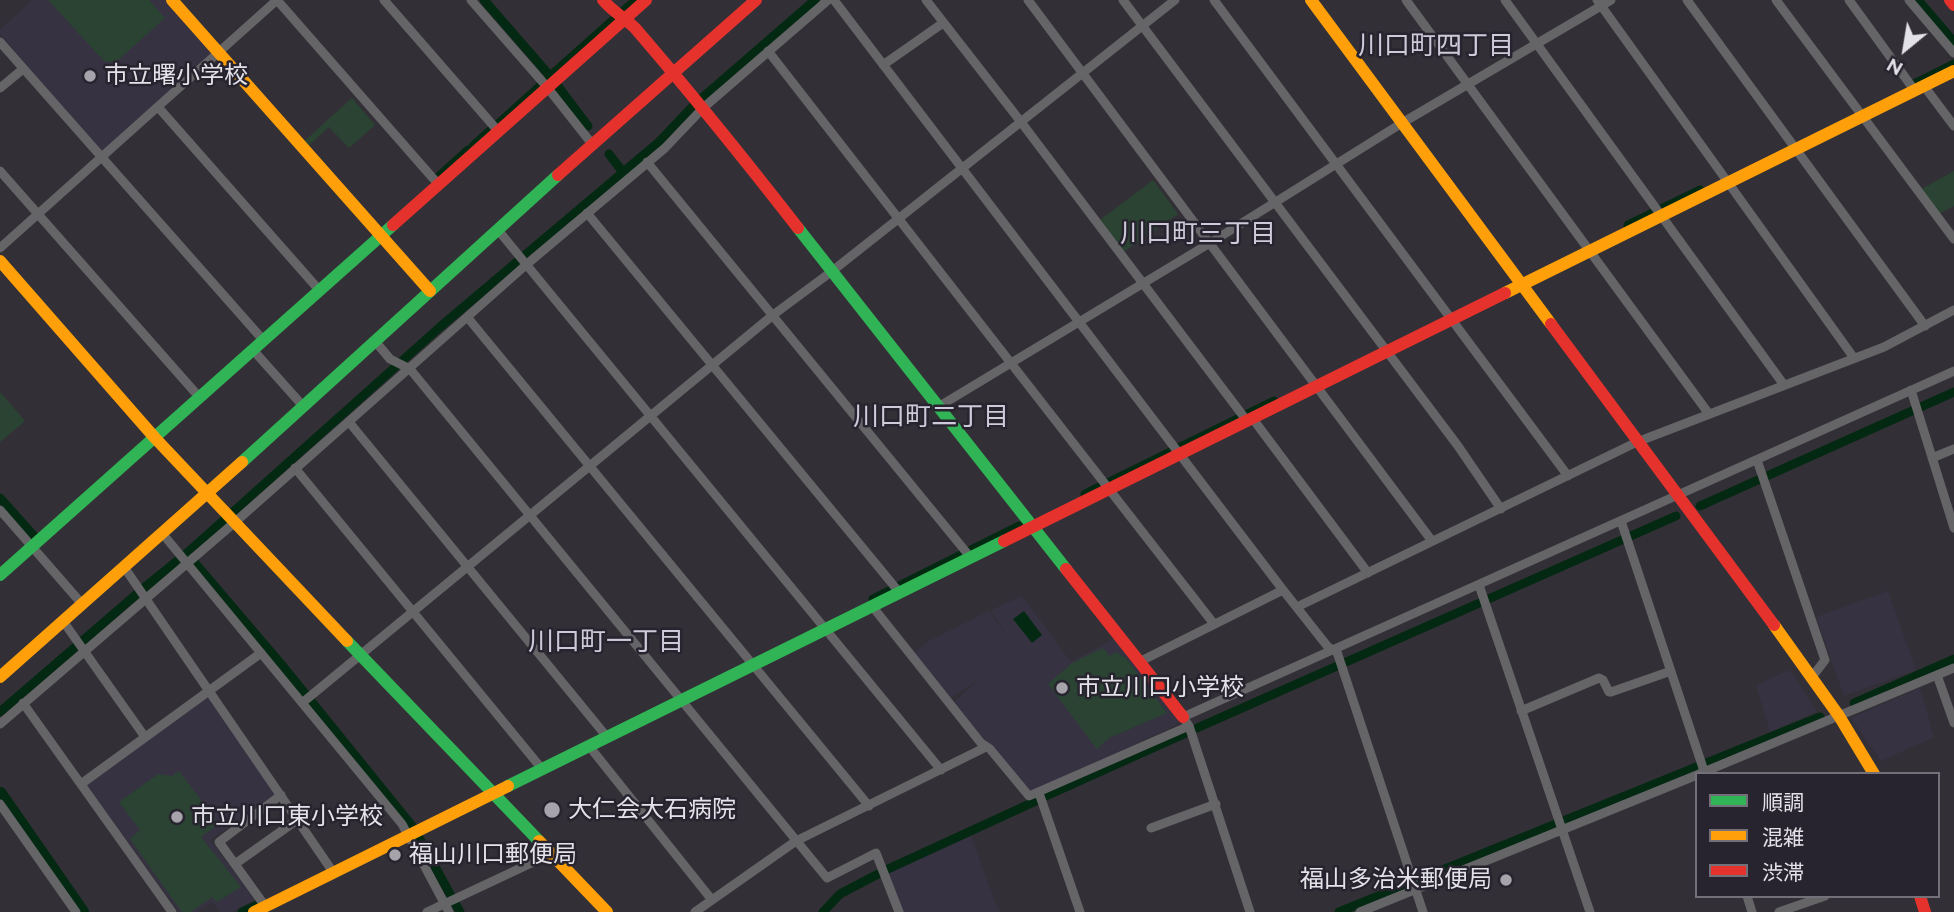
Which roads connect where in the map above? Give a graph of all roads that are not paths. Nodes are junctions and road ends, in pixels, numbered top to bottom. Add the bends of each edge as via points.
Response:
1 (172, 0) edge
2 (277, 0) edge
3 (384, 0) edge
4 (471, 0) edge
5 (603, 0) edge
6 (646, 0) edge
7 (756, 0) edge
8 (828, 0) edge
9 (834, 0) edge
10 (926, 0) edge
11 (1028, 0) edge
12 (1123, 0) edge
13 (1175, 0) edge
14 (1214, 0) edge
15 (1311, 0) edge
16 (1406, 0) edge
17 (1505, 0) edge
18 (1611, 0) edge
19 (1688, 0) edge
20 (1776, 0) edge
21 (1849, 0) edge
22 (1909, 0) edge
23 (1950, 0) edge
24 (1599, 3) edge
25 (1954, 5) edge
26 (624, 19) junction
27 (943, 23) junction
28 (1142, 26) junction
29 (0, 42) edge
30 (1537, 43) junction
31 (768, 51) junction
32 (219, 53) junction
33 (1954, 53) edge
34 (883, 65) junction
35 (23, 69) junction
36 (1954, 71) edge
37 (676, 73) junction
38 (1083, 73) junction
39 (552, 83) junction
40 (1468, 85) junction
41 (0, 88) edge
42 (1920, 88) junction
43 (698, 101) junction
44 (158, 107) junction
45 (1862, 116) junction
46 (1021, 122) junction
47 (1402, 123) junction
48 (1954, 126) edge
49 (498, 131) junction
50 (592, 144) junction
51 (1795, 150) junction
52 (101, 157) junction
53 (648, 162) junction
54 (1336, 164) junction
55 (962, 169) junction
56 (0, 171) edge
57 (1728, 183) junction
58 (438, 184) junction
59 (1274, 202) junction
60 (38, 213) junction
61 (587, 213) junction
62 (1662, 217) junction
63 (898, 219) junction
64 (498, 230) junction
65 (380, 236) junction
66 (1954, 239) edge
67 (1210, 243) junction
68 (0, 248) edge
69 (1590, 252) junction
70 (0, 261) edge
71 (527, 264) junction
72 (831, 272) junction
73 (1144, 284) junction
74 (1521, 286) junction
75 (320, 291) junction
76 (430, 291) junction
77 (1954, 310) edge
78 (773, 315) junction
79 (468, 318) junction
80 (1452, 320) junction
81 (1080, 321) junction
82 (1925, 326) junction
83 (375, 341) junction
84 (258, 345) junction
85 (1388, 352) junction
86 (1854, 358) junction
87 (1011, 364) junction
88 (712, 365) junction
89 (410, 369) junction
90 (1954, 371) edge
91 (1784, 385) junction
92 (1317, 387) junction
93 (1911, 390) junction
94 (200, 398) junction
95 (303, 405) junction
96 (938, 407) junction
97 (1709, 414) junction
98 (651, 415) junction
99 (1250, 420) junction
100 (349, 422) junction
101 (155, 438) junction
102 (1637, 442) junction
103 (1954, 449) edge
104 (1181, 454) junction
105 (1931, 458) junction
106 (1757, 460) junction
107 (589, 465) junction
108 (295, 468) junction
109 (1568, 476) junction
110 (1108, 490) junction
111 (207, 494) junction
112 (1676, 496) junction
113 (1501, 509) junction
114 (0, 510) edge
115 (528, 516) junction
116 (1621, 521) junction
117 (233, 522) junction
118 (1034, 527) junction
119 (1954, 528) edge
120 (162, 533) junction
121 (1432, 541) junction
122 (32, 546) junction
123 (971, 558) junction
124 (190, 561) junction
125 (468, 566) junction
126 (124, 568) junction
127 (1368, 573) junction
128 (0, 575) edge
129 (1479, 584) junction
130 (1283, 590) junction
131 (899, 592) junction
132 (145, 601) junction
133 (82, 604) junction
134 (872, 606) junction
135 (1297, 607) junction
136 (412, 611) junction
137 (63, 621) junction
138 (1214, 624) junction
139 (827, 629) junction
140 (1333, 650) junction
141 (84, 651) junction
142 (261, 653) junction
143 (359, 655) junction
144 (1139, 662) junction
145 (753, 665) junction
146 (1954, 668) edge
147 (1671, 671) junction
148 (1937, 675) junction
149 (0, 677) edge
150 (1812, 677) junction
151 (208, 691) junction
152 (681, 701) junction
153 (23, 703) junction
154 (302, 703) junction
155 (1521, 711) junction
156 (1839, 716) junction
157 (1186, 721) junction
158 (1954, 723) edge
159 (0, 724) edge
160 (145, 737) junction
161 (607, 737) junction
162 (589, 746) junction
163 (986, 747) junction
164 (542, 769) junction
165 (941, 770) junction
166 (1702, 770) edge
167 (1873, 772) edge
168 (1695, 773) edge
169 (81, 784) junction
170 (494, 793) junction
171 (1039, 793) junction
172 (281, 795) junction
173 (0, 804) edge
174 (1216, 804) junction
175 (869, 806) junction
176 (297, 820) junction
177 (1560, 825) junction
178 (1151, 828) dead end
179 (411, 834) junction
180 (796, 841) junction
181 (549, 852) junction
182 (235, 864) junction
183 (333, 872) junction
184 (1414, 884) junction
185 (1819, 898) edge
186 (712, 900) junction
187 (449, 904) edge
188 (259, 909) edge
189 (602, 910) edge
190 (76, 912) edge
191 (172, 912) edge
192 (427, 912) edge
193 (695, 912) edge
194 (899, 912) edge
195 (1080, 912) edge
196 (1250, 912) edge
197 (1360, 912) edge
198 (1423, 912) edge
199 (1590, 912) edge
200 (1779, 912) edge

1 - 32 street
2 - 32 street
2 - 58 street
3 - 49 street
4 - 39 street
5 - 26 street
6 - 26 street
7 - 37 street
8 - 31 street
9 - 34 street
10 - 27 street
11 - 38 street
12 - 28 street
13 - 28 street
14 - 54 street
15 - 47 street
16 - 40 street
17 - 30 street
18 - 24 street
19 - 51 street
20 - 45 street
21 - 42 street
22 - 33 street
23 - 25 street
24 - 30 street
24 - 57 street
26 - 37 street
26 - 39 street
27 - 34 street
27 - 46 street
28 - 38 street
28 - 59 street
29 - 35 street
30 - 40 street
30 - 62 street
31 - 43 street
31 - 63 street
32 - 44 street
32 - 65 street
34 - 55 street
35 - 41 street
35 - 52 street
36 - 42 street
37 - 43 street
37 - 50 street
38 - 46 street
38 - 67 street
39 - 49 street
39 - 50 street
40 - 47 street
40 - 69 street
42 - 45 street
42 - 48 street
43 - 53 street via 666,148
43 - 72 street
44 - 52 street
44 - 75 street
45 - 51 street
45 - 66 street
46 - 55 street
46 - 73 street
47 - 54 street
47 - 74 street
49 - 58 street
50 - 64 street
51 - 57 street
51 - 82 street
52 - 60 street
52 - 84 street
53 - 61 street
53 - 78 street
54 - 59 street
54 - 80 street
55 - 63 street
55 - 81 street
56 - 60 street
57 - 62 street
57 - 86 street
58 - 65 street
59 - 67 street
59 - 85 street
60 - 68 street
60 - 94 street
61 - 71 street
61 - 88 street
62 - 69 street
62 - 91 street
63 - 72 street
63 - 87 street
64 - 71 street
64 - 76 street
65 - 75 street
65 - 76 street
67 - 73 street
67 - 92 street
69 - 74 street
69 - 97 street
70 - 101 street
71 - 79 street
71 - 98 street
72 - 78 street
72 - 96 street
73 - 81 street
73 - 99 street
74 - 80 street
74 - 102 street
75 - 84 street
76 - 83 street
77 - 82 street
78 - 88 street
78 - 123 street
79 - 89 street
79 - 107 street
80 - 85 street
80 - 109 street
81 - 87 street
81 - 104 street
82 - 86 street
83 - 89 street via 390,359
83 - 95 street
84 - 94 street
84 - 95 street
85 - 92 street
85 - 113 street
86 - 91 street
87 - 96 street
87 - 110 street
88 - 98 street
88 - 131 street
89 - 100 street
89 - 115 street
90 - 93 street
91 - 97 street
92 - 99 street
92 - 121 street
93 - 105 street
93 - 106 street
94 - 101 street
95 - 111 street
96 - 118 street
97 - 102 street
98 - 107 street
98 - 139 street
99 - 104 street
99 - 127 street
100 - 108 street
100 - 125 street
101 - 111 street
101 - 122 street
102 - 109 street
102 - 112 street
103 - 105 street
104 - 110 street
104 - 130 street
105 - 119 street
106 - 112 street
106 - 150 street via 1825,660
107 - 115 street
107 - 145 street
108 - 117 street
108 - 136 street
109 - 113 street
110 - 118 street
110 - 138 street
111 - 117 street
111 - 120 street
112 - 116 street
112 - 150 street
113 - 121 street
114 - 122 street
115 - 125 street
115 - 152 street
116 - 129 street
116 - 147 street
117 - 124 street
117 - 143 street
118 - 123 street
118 - 144 street
120 - 124 street
120 - 126 street
121 - 127 street
122 - 128 street
122 - 133 street
123 - 131 street
124 - 132 street
124 - 142 street
125 - 136 street
125 - 161 street
126 - 132 street
126 - 133 street
127 - 135 street
129 - 140 street
129 - 155 street
130 - 135 street
130 - 138 street
131 - 134 street
132 - 141 street
132 - 151 street
133 - 137 street
134 - 139 street
134 - 163 street
135 - 140 street
136 - 143 street
136 - 164 street
137 - 141 street
137 - 149 street
138 - 144 street
139 - 145 street
139 - 165 street
140 - 157 street
140 - 184 street via 1342,664
141 - 153 street
141 - 160 street
142 - 151 street
142 - 154 street
143 - 154 street
143 - 170 street
144 - 157 street
145 - 152 street
145 - 175 street
146 - 148 street
147 - 155 street via 1611,692 1599,678
147 - 166 street
148 - 156 street
148 - 158 street
150 - 156 street
151 - 160 street
151 - 172 street
152 - 161 street
152 - 180 street
153 - 159 street
153 - 169 street
154 - 179 street
155 - 177 street
156 - 166 street
156 - 167 street
157 - 171 street
157 - 174 street
160 - 169 street
161 - 162 street
162 - 164 street
162 - 186 street
163 - 165 street
163 - 171 street via 1027,795
164 - 170 street
165 - 175 street
168 - 177 street
169 - 191 street
170 - 179 street
170 - 181 street
171 - 195 street
172 - 176 street
172 - 182 street via 220,839
173 - 190 street
174 - 178 street
174 - 196 street
175 - 180 street
176 - 182 street
176 - 183 street
177 - 184 street
177 - 199 street
179 - 183 street
179 - 187 street
180 - 186 street
180 - 194 street via 827,878 876,853
181 - 187 street
181 - 189 street
182 - 188 street
183 - 188 street
184 - 197 street
184 - 198 street
185 - 200 street
186 - 193 street
187 - 192 street

